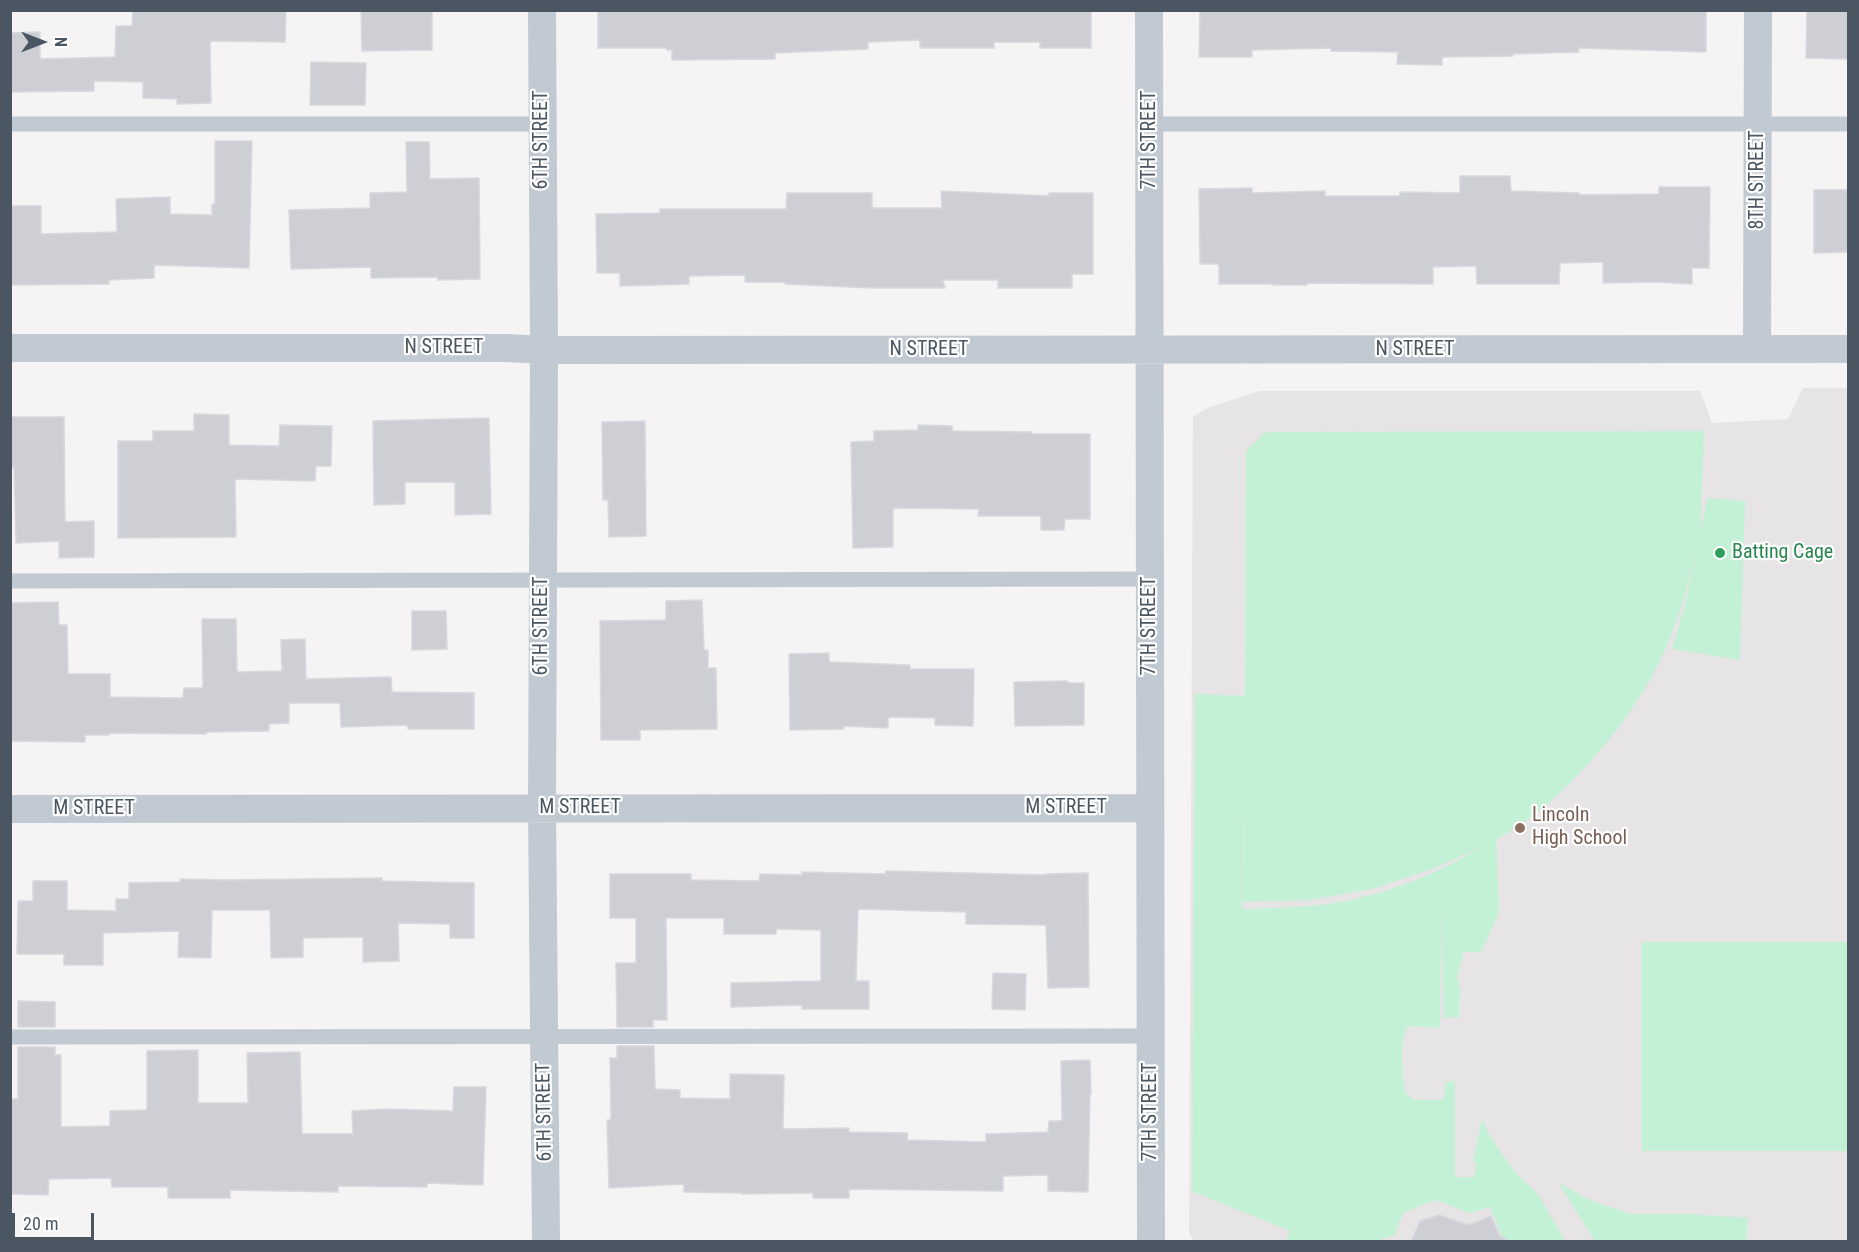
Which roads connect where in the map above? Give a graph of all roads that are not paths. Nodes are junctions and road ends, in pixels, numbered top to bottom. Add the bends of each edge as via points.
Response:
1 (542, 10) edge
2 (1149, 10) edge
3 (1758, 10) edge
4 (10, 124) edge
5 (542, 124) junction
6 (1149, 124) junction
7 (1758, 124) junction
8 (1848, 124) edge
9 (10, 348) edge
10 (1757, 349) junction
11 (1848, 349) edge
12 (544, 350) junction
13 (1150, 350) junction
14 (1150, 579) junction
15 (542, 580) junction
16 (10, 581) edge
17 (542, 808) junction
18 (1150, 808) junction
19 (10, 809) edge
20 (1150, 1036) junction
21 (10, 1037) edge
22 (544, 1037) junction
23 (546, 1242) edge
24 (1151, 1242) edge

1 - 5 street, 6TH STREET
2 - 6 street, 7TH STREET
3 - 7 street, 8TH STREET
4 - 5 lane
5 - 12 street, 6TH STREET
6 - 7 lane
6 - 13 street, 7TH STREET
7 - 8 lane
7 - 10 street, 8TH STREET
9 - 12 street, N STREET
10 - 11 street, N STREET
10 - 13 street, N STREET
12 - 13 street, N STREET
12 - 15 street, 6TH STREET
13 - 14 street, 7TH STREET
14 - 15 lane
14 - 18 street, 7TH STREET
15 - 16 lane
15 - 17 street, 6TH STREET
17 - 18 street, M STREET
17 - 19 street, M STREET
17 - 22 street, 6TH STREET
18 - 20 street, 7TH STREET
20 - 22 lane
20 - 24 street, 7TH STREET
21 - 22 lane
22 - 23 street, 6TH STREET

